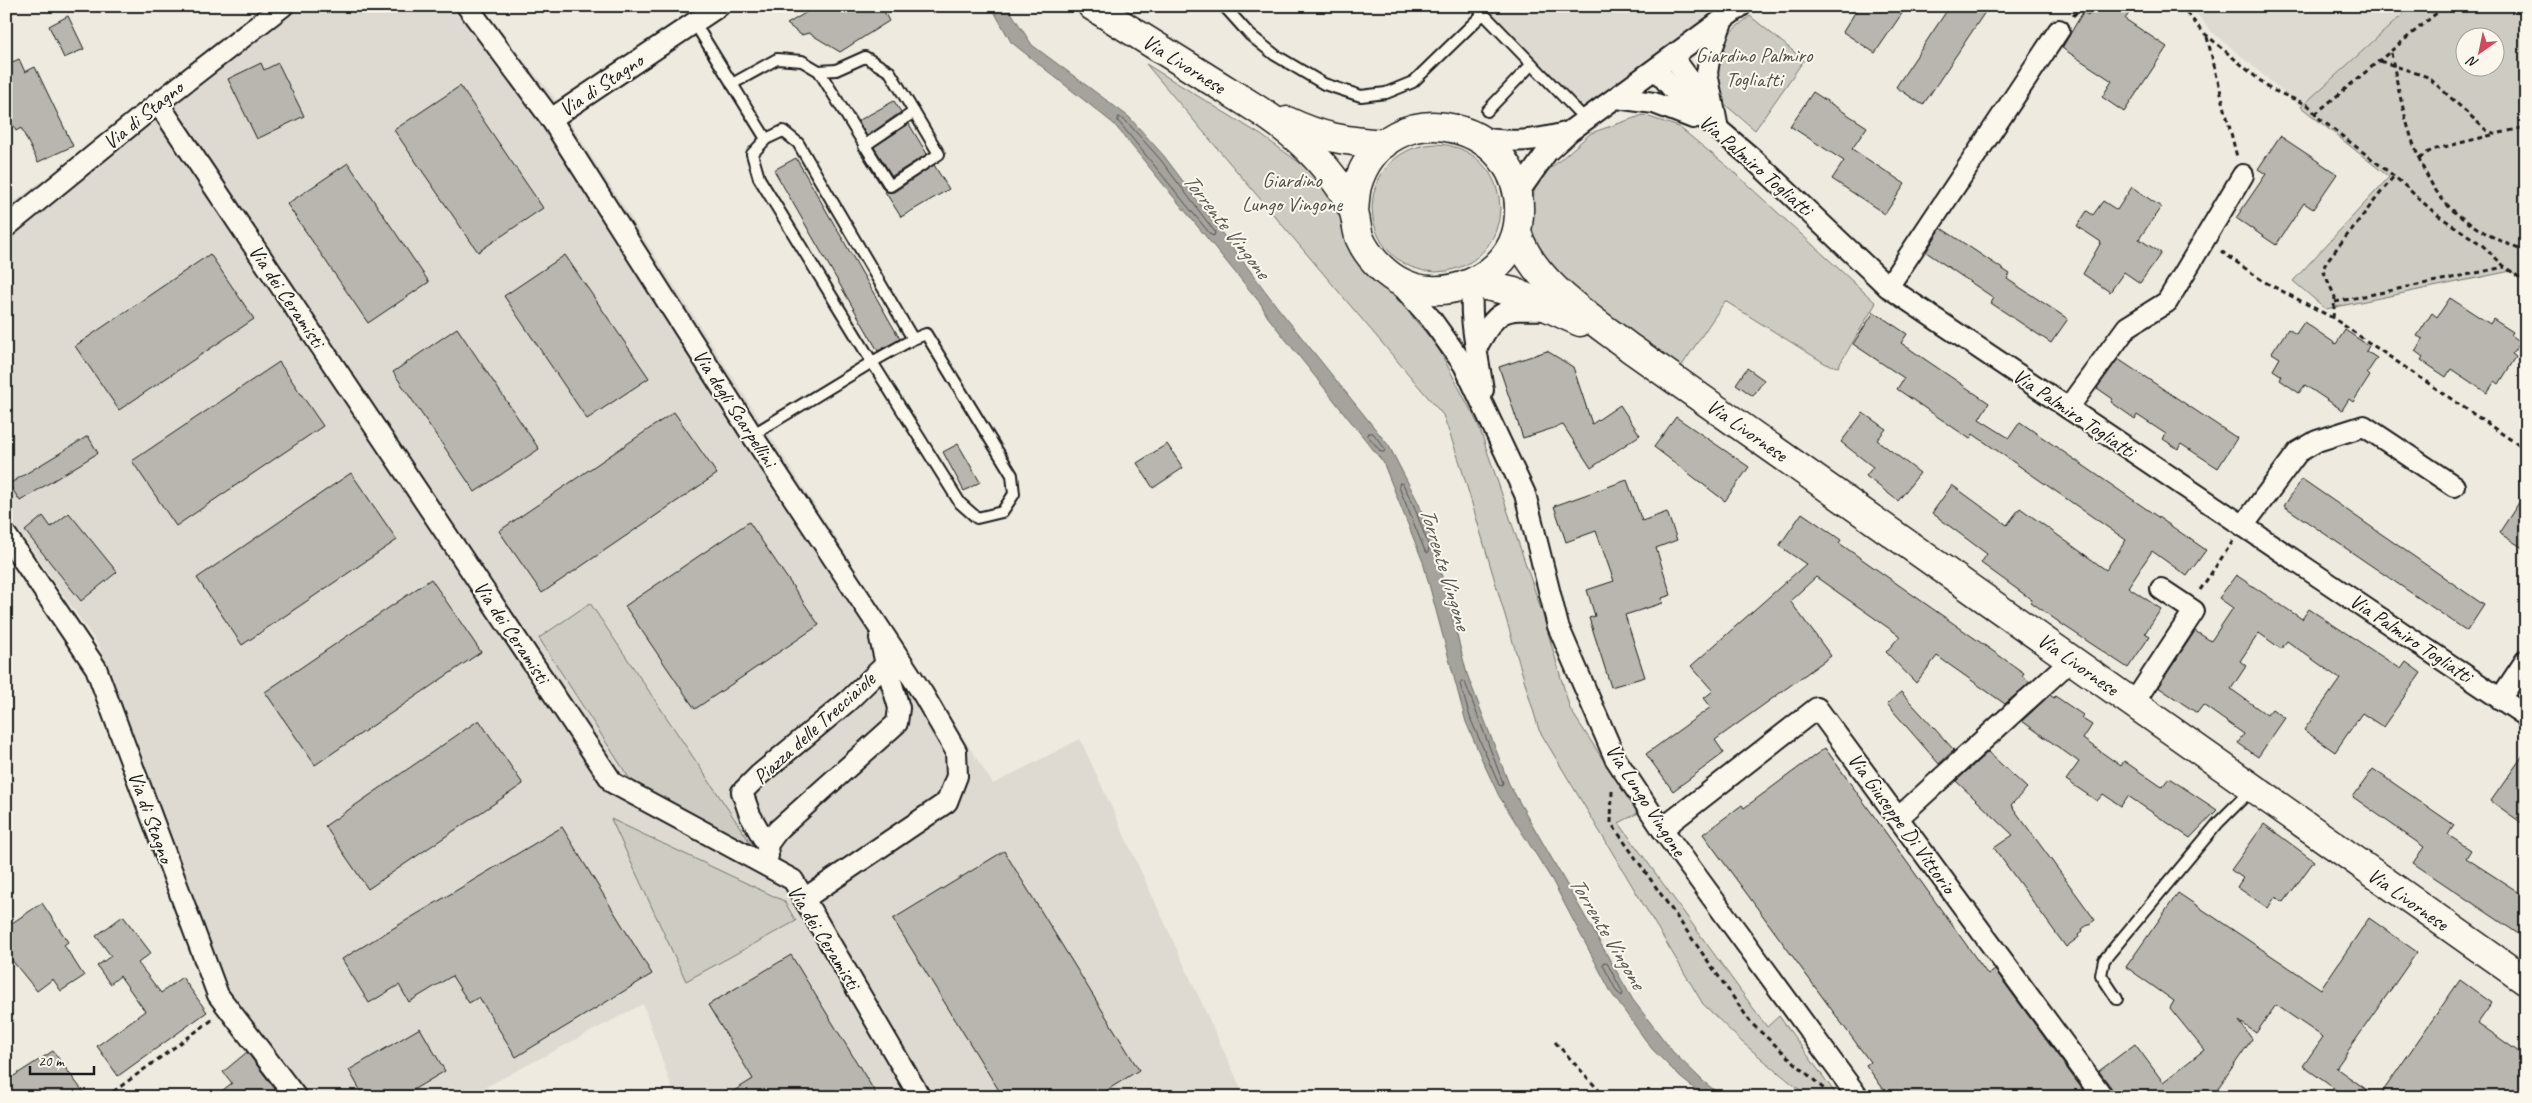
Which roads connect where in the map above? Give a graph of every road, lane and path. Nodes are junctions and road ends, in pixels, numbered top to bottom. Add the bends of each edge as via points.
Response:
1 (283, 6) edge
2 (467, 6) edge
3 (719, 6) edge
4 (1092, 6) edge
5 (1224, 6) edge
6 (1741, 6) edge
7 (2181, 6) edge
8 (2446, 6) edge
9 (1480, 10) edge
10 (1723, 19) junction
11 (694, 22) junction
12 (2059, 30) dead end
13 (2207, 36) junction
14 (2391, 53) junction
15 (1672, 57) junction
16 (2380, 61) junction
17 (1532, 64) junction
18 (2394, 65) junction
19 (1656, 69) junction
20 (819, 71) junction
21 (732, 84) junction
22 (1616, 98) junction
23 (158, 103) junction
24 (1252, 106) junction
25 (1486, 111) dead end
26 (914, 112) junction
27 (2315, 114) junction
28 (552, 119) junction
29 (1586, 120) junction
30 (2526, 127) edge
31 (1718, 129) junction
32 (1570, 131) junction
33 (2496, 134) junction
34 (1480, 138) junction
35 (766, 139) junction
36 (1384, 144) junction
37 (864, 146) junction
38 (2419, 158) junction
39 (2243, 175) joint
40 (2394, 176) junction
41 (1518, 193) junction
42 (1354, 211) junction
43 (6, 227) edge
44 (1517, 232) junction
45 (2204, 240) junction
46 (2526, 252) edge
47 (2505, 267) junction
48 (1397, 281) junction
49 (2526, 282) edge
50 (1473, 283) junction
51 (1888, 287) junction
52 (2335, 302) junction
53 (1556, 310) junction
54 (2333, 318) junction
55 (913, 339) junction
56 (1477, 347) junction
57 (1630, 348) junction
58 (872, 362) junction
59 (2068, 408) junction
60 (1486, 409) junction
61 (752, 435) junction
62 (2526, 450) edge
63 (2454, 486) dead end
64 (2243, 526) junction
65 (6, 535) edge
66 (2161, 589) dead end
67 (2188, 607) junction
68 (876, 624) junction
69 (2071, 660) junction
70 (2526, 660) edge
71 (886, 664) junction
72 (2500, 699) junction
73 (2133, 704) junction
74 (2526, 716) edge
75 (1612, 787) dead end
76 (2253, 789) junction
77 (1898, 818) junction
78 (1662, 829) junction
79 (768, 845) junction
80 (769, 867) junction
81 (804, 899) junction
82 (2526, 981) edge
83 (2117, 999) dead end
84 (228, 1008) junction
85 (1555, 1042) dead end
86 (106, 1097) edge
87 (296, 1097) edge
88 (920, 1097) edge
89 (1605, 1097) edge
90 (1830, 1097) edge
91 (1858, 1097) edge
92 (2103, 1097) edge

1 - 23 street, Via di Stagno
2 - 28 street, Via di Stagno
3 - 11 street, Via di Stagno
4 - 24 main road, Via Livornese
5 - 9 lane via 1250,36 1275,55 1324,84 1361,96 1386,93 1413,82
6 - 10 street
7 - 13 path
8 - 14 path
9 - 17 lane
10 - 15 street
10 - 31 street via 1710,54 1708,73
11 - 21 lane
11 - 28 street, Via di Stagno
12 - 51 street
13 - 27 path via 2270,89 2308,104
13 - 39 path
14 - 16 path
14 - 18 path
15 - 19 street
15 - 31 street via 1700,94
16 - 18 path
16 - 27 path
17 - 25 lane
17 - 29 lane
18 - 33 path via 2428,77 2472,119
18 - 38 path
19 - 22 street
19 - 31 street, Via Palmiro Togliatti via 1686,105
20 - 21 lane via 802,61 777,59
20 - 26 lane via 836,70 865,56 890,72
20 - 37 lane
21 - 35 lane
22 - 29 street
22 - 31 street via 1668,106
23 - 43 street, Via di Stagno
23 - 80 street, Via dei Ceramisti via 613,784
24 - 36 main road, Via Livornese via 1316,134 1352,142
24 - 42 main road, Via Livornese via 1304,146 1327,169
26 - 37 lane
26 - 37 lane via 939,154 890,186
27 - 40 path
28 - 61 street, Via degli Scarpellini
29 - 32 street
30 - 33 path
31 - 51 street, Via Palmiro Togliatti
32 - 34 street via 1535,141
32 - 41 street via 1547,152
33 - 38 path via 2432,150
34 - 36 main road, Via Livornese via 1457,128 1431,126 1406,131
34 - 41 main road, Via Livornese via 1498,152 1511,171
35 - 55 lane via 783,131 798,143
35 - 58 lane via 752,154 759,178
36 - 42 main road, Via Livornese via 1367,163 1357,186
38 - 46 path via 2440,197 2456,213
39 - 45 street
40 - 47 path via 2436,214 2481,244
40 - 52 path via 2326,262 2323,270
41 - 44 main road, Via Livornese
42 - 48 main road, Via Livornese via 1360,239 1375,263
44 - 50 main road, Via Livornese via 1504,257
44 - 57 main road, Via Livornese via 1522,250 1548,281
45 - 54 path via 2264,281
45 - 59 street via 2167,302 2127,327
47 - 49 path
47 - 52 path
48 - 50 main road, Via Livornese via 1422,289 1448,290
48 - 60 street, Via Lungo Vingone via 1431,319 1464,365
50 - 53 main road, Via Livornese via 1514,292
50 - 56 street, Via Lungo Vingone via 1470,299
51 - 59 street, Via Palmiro Togliatti
52 - 54 path
53 - 56 street via 1513,309 1499,314
53 - 57 main road, Via Livornese
54 - 62 path
55 - 58 lane
55 - 58 lane via 926,334 1012,475 1014,494 1002,512 976,518 960,503
56 - 60 street, Via Lungo Vingone
57 - 69 main road, Via Livornese
58 - 61 lane
59 - 64 street, Via Palmiro Togliatti
60 - 78 street, Via Lungo Vingone via 1525,494 1558,626 1615,758
61 - 68 street, Via degli Scarpellini
63 - 64 street via 2364,426 2316,441 2298,452
64 - 67 path
64 - 72 street, Via Palmiro Togliatti
65 - 84 street, Via di Stagno via 96,668 218,995
66 - 67 street
67 - 73 street via 2194,611
68 - 71 street, Piazza delle Trecciaiole
68 - 81 street, Via degli Scarpellini via 956,750 957,776 947,802
69 - 73 main road, Via Livornese
69 - 77 street
70 - 72 street
71 - 79 street, Piazza delle Trecciaiole via 899,708 897,723 778,830
71 - 79 street, Piazza delle Trecciaiole via 742,792 750,816
72 - 74 street, Via Palmiro Togliatti
73 - 76 main road, Via Livornese
75 - 90 path via 1611,823 1752,1024
76 - 82 main road, Via Livornese
76 - 83 lane via 2218,823 2104,960 2101,975
77 - 78 street, Via Giuseppe Di Vittorio via 1817,708
77 - 92 street, Via Giuseppe Di Vittorio
78 - 91 street, Via Lungo Vingone
79 - 80 street, Piazza delle Trecciaiole
80 - 81 street, Via dei Ceramisti via 792,880
81 - 88 street, Via dei Ceramisti
84 - 86 path
84 - 87 street, Via di Stagno
85 - 89 path

